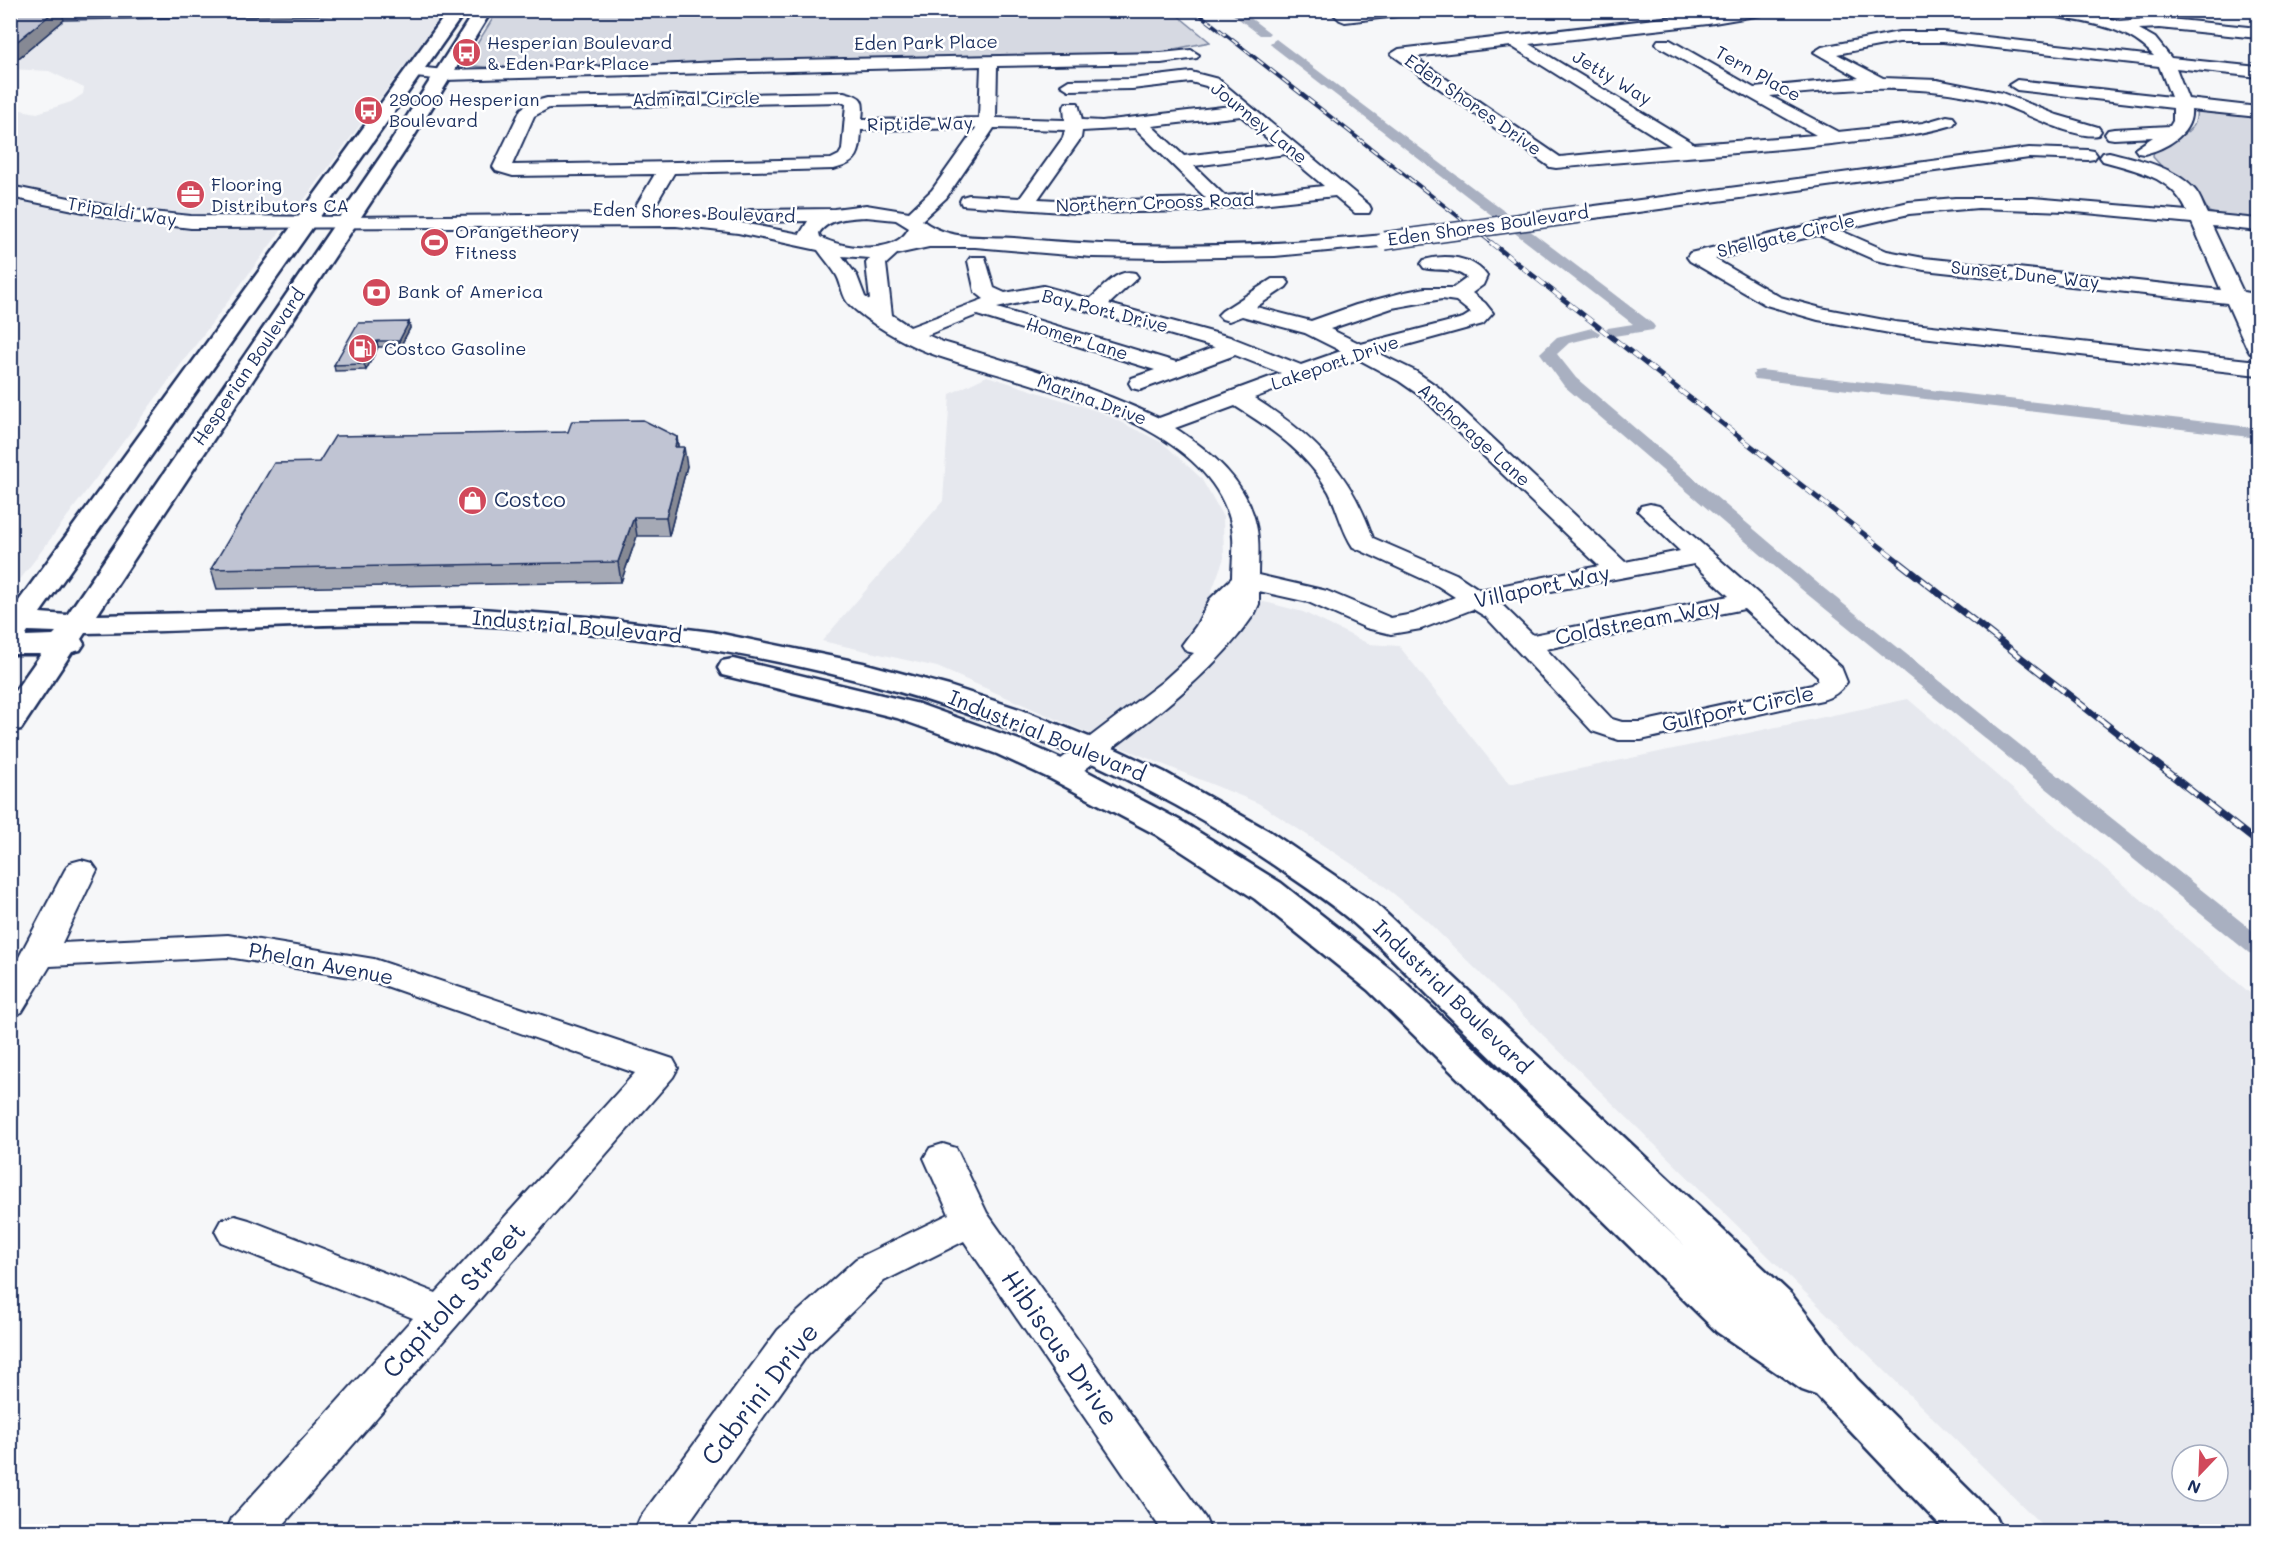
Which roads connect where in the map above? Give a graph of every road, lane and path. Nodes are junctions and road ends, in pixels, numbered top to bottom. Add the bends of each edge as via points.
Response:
1 (1336, 10) edge
2 (1406, 10) edge
3 (1761, 10) edge
4 (2043, 10) edge
5 (456, 13) edge
6 (1611, 15) dead end
7 (479, 18) edge
8 (2115, 26) junction
9 (1635, 27) junction
10 (2259, 33) edge
11 (1515, 42) junction
12 (1664, 43) dead end
13 (1191, 56) dead end
14 (1148, 58) junction
15 (2164, 61) junction
16 (989, 62) junction
17 (415, 72) junction
18 (447, 72) junction
19 (2259, 72) edge
20 (1158, 80) junction
21 (1877, 81) junction
22 (2017, 85) dead end
23 (1751, 93) junction
24 (2181, 102) junction
25 (1245, 110) junction
26 (2259, 112) edge
27 (2051, 119) junction
28 (1947, 121) dead end
29 (1140, 123) junction
30 (853, 125) junction
31 (985, 126) junction
32 (1074, 126) junction
33 (2176, 130) junction
34 (2092, 131) junction
35 (2114, 134) junction
36 (1835, 138) junction
37 (2062, 140) junction
38 (1290, 148) junction
39 (1689, 149) junction
40 (2142, 151) junction
41 (2029, 153) junction
42 (2088, 155) junction
43 (2109, 158) junction
44 (1181, 162) junction
45 (668, 168) junction
46 (2157, 171) junction
47 (950, 178) junction
48 (1340, 190) junction
49 (10, 191) edge
50 (969, 201) dead end
51 (1221, 203) junction
52 (1025, 205) junction
53 (1362, 209) dead end
54 (864, 211) junction
55 (639, 214) junction
56 (837, 215) junction
57 (349, 218) junction
58 (2202, 219) junction
59 (306, 220) junction
60 (914, 223) junction
61 (2259, 225) edge
62 (1819, 228) junction
63 (943, 239) junction
64 (821, 246) junction
65 (898, 246) junction
66 (978, 261) dead end
67 (1431, 264) dead end
68 (1128, 277) dead end
69 (1279, 283) dead end
70 (1457, 294) junction
71 (2237, 298) junction
72 (1003, 299) junction
73 (2259, 300) edge
74 (1094, 306) junction
75 (978, 309) junction
76 (1239, 309) junction
77 (882, 316) junction
78 (1313, 328) junction
79 (908, 335) junction
80 (1196, 335) junction
81 (1235, 346) junction
82 (2259, 348) edge
83 (1360, 351) junction
84 (2259, 368) edge
85 (1176, 369) junction
86 (1301, 373) junction
87 (1140, 383) dead end
88 (1238, 397) junction
89 (1158, 426) junction
90 (1650, 511) dead end
91 (1698, 555) junction
92 (113, 570) junction
93 (1619, 571) junction
94 (1244, 581) junction
95 (1477, 599) junction
96 (1749, 600) junction
97 (177, 622) junction
98 (13, 631) edge
99 (70, 634) junction
100 (1528, 644) junction
101 (10, 722) edge
102 (1066, 757) junction
103 (81, 870) dead end
104 (39, 956) junction
105 (10, 1004) edge
106 (660, 1068) joint
107 (943, 1158) dead end
108 (971, 1220) junction
109 (235, 1231) dead end
110 (443, 1313) junction
111 (248, 1532) edge
112 (656, 1532) edge
113 (1189, 1532) edge
114 (1979, 1532) edge

1 - 2 street via 1345,17
3 - 9 street, Eden Shores Drive
4 - 8 street
5 - 7 main road
5 - 17 main road, Hesperian Boulevard
6 - 9 street
7 - 18 main road, Hesperian Boulevard
8 - 10 street via 2159,23
8 - 15 street via 2153,46
9 - 11 street, Eden Shores Drive
11 - 39 street, Jetty Way
11 - 39 street, Eden Shores Drive via 1399,54 1556,164
12 - 23 street, Tern Place
13 - 14 street, Eden Park Place
14 - 16 street, Eden Park Place
14 - 20 street via 1150,73
15 - 19 street
15 - 21 street via 1925,36 1899,37 1822,52
15 - 24 street
16 - 18 street, Eden Park Place
16 - 31 street
17 - 18 street, Eden Park Place
17 - 59 main road, Hesperian Boulevard
18 - 57 main road, Hesperian Boulevard
20 - 25 street, Journey Lane via 1191,77 1212,82
20 - 32 street, Journey Lane via 1132,84 1068,78
21 - 23 street
21 - 27 street via 1937,85 1983,94 2028,107
22 - 24 street
23 - 36 street, Tern Place
24 - 26 street
24 - 33 street via 2185,116
25 - 29 street, Riptide Way
25 - 38 street, Journey Lane
27 - 34 street
27 - 37 street
28 - 36 street, Eden Shores Drive via 1925,128
29 - 32 street, Riptide Way
29 - 44 street
30 - 31 street, Riptide Way
30 - 45 street, Admiral Circle via 848,157 834,164
30 - 45 street, Admiral Circle via 855,102 844,97 550,102 527,113 501,165 523,171
31 - 32 street, Riptide Way
31 - 47 street
32 - 52 street via 1072,138
33 - 35 street
33 - 40 street
34 - 35 street
34 - 37 street, Eden Shores Boulevard via 2072,133
35 - 40 street via 2135,141
36 - 39 street, Eden Shores Drive
37 - 41 street, Eden Shores Boulevard
37 - 42 street via 2071,149
38 - 44 street
38 - 48 street, Journey Lane
40 - 43 street via 2133,156
40 - 46 street
41 - 42 street, Eden Shores Boulevard
41 - 63 street, Eden Shores Boulevard, bridge via 1384,241 1303,248 1193,253 1058,249
42 - 43 street
43 - 46 street
44 - 51 street
45 - 55 street
46 - 58 street via 2188,193
47 - 54 street
47 - 60 street
48 - 51 street, Northern Crooss Road
48 - 53 street, Journey Lane
49 - 59 street, Tripaldi Way via 150,219 207,223
50 - 52 street, Northern Crooss Road
51 - 52 street, Northern Crooss Road
54 - 56 street
54 - 60 street, Eden Shores Boulevard via 891,213
55 - 56 street, Eden Shores Boulevard
55 - 57 street, Eden Shores Boulevard
55 - 64 street, Eden Shores Boulevard via 710,223
56 - 64 street via 810,230 809,237
57 - 59 street, Eden Shores Boulevard
57 - 92 main road, Hesperian Boulevard
58 - 61 street, Shellgate Circle
58 - 62 street, Shellgate Circle via 2061,199 1909,208
58 - 71 street
59 - 98 main road, Hesperian Boulevard
60 - 63 street, Eden Shores Boulevard
60 - 65 street via 918,233
62 - 71 street, Sunset Dune Way via 1882,256 1924,264
62 - 84 street, Shellgate Circle via 1697,257 1773,301 1844,320
63 - 65 street, Eden Shores Boulevard
64 - 65 street, Eden Shores Boulevard via 858,253
64 - 77 street, Marina Drive via 847,276 856,300
65 - 77 street via 876,263
66 - 72 street via 985,292
67 - 70 street via 1460,264 1477,276 1476,282
68 - 74 street
69 - 76 street
70 - 78 street, Lakeport Drive via 1440,292 1415,297
70 - 83 street, Lakeport Drive via 1480,310 1476,320
71 - 73 street, Sunset Dune Way
71 - 82 street
72 - 74 street, Bay Port Drive via 1043,292
72 - 75 street, Bay Port Drive
74 - 80 street, Bay Port Drive
75 - 79 street, Bay Port Drive
75 - 85 street, Homer Lane
76 - 78 street, Anchorage Lane
76 - 80 street
77 - 79 street, Marina Drive
78 - 83 street, Anchorage Lane
79 - 89 street, Marina Drive via 1121,407
80 - 81 street, Bay Port Drive
81 - 85 street, Homer Lane
81 - 86 street, Bay Port Drive
83 - 86 street, Lakeport Drive
83 - 93 street, Anchorage Lane via 1430,392
85 - 87 street, Homer Lane
86 - 88 street, Lakeport Drive
88 - 89 street, Lakeport Drive
88 - 95 street, Gulfport Circle via 1282,426 1311,452 1341,491 1362,542 1447,580
89 - 94 street, Marina Drive via 1213,468 1232,492 1242,517 1247,548
90 - 91 street, Gulfport Circle
91 - 93 street, Villaport Way
91 - 96 street, Gulfport Circle
92 - 97 main road via 116,590 129,605 150,616
92 - 99 main road, Hesperian Boulevard
93 - 95 street, Villaport Way
94 - 95 street, Villaport Way via 1327,599 1388,626
94 - 102 street via 1219,605 1195,646
95 - 100 street, Gulfport Circle
96 - 100 street, Coldstream Way
96 - 100 street, Gulfport Circle via 1832,673 1833,682 1822,691 1625,732 1598,722
97 - 99 main road, Industrial Boulevard
97 - 102 main road, Industrial Boulevard via 446,616 577,624 690,637 886,676 1001,713
98 - 99 main road, Industrial Boulevard
99 - 101 main road, Hesperian Boulevard
99 - 102 main road, Industrial Boulevard via 434,637 564,645 675,658 770,675 865,699 975,735
102 - 114 main road, Industrial Boulevard via 1142,774 1223,818 1362,911 1775,1306 1841,1394
103 - 104 street
104 - 105 street
104 - 106 street, Phelan Avenue via 228,946 374,970
106 - 110 street, Capitola Street
107 - 108 street, Hibiscus Drive
108 - 112 street, Cabrini Drive via 870,1270 793,1342
108 - 113 street, Hibiscus Drive
109 - 110 street
110 - 111 street, Capitola Street

